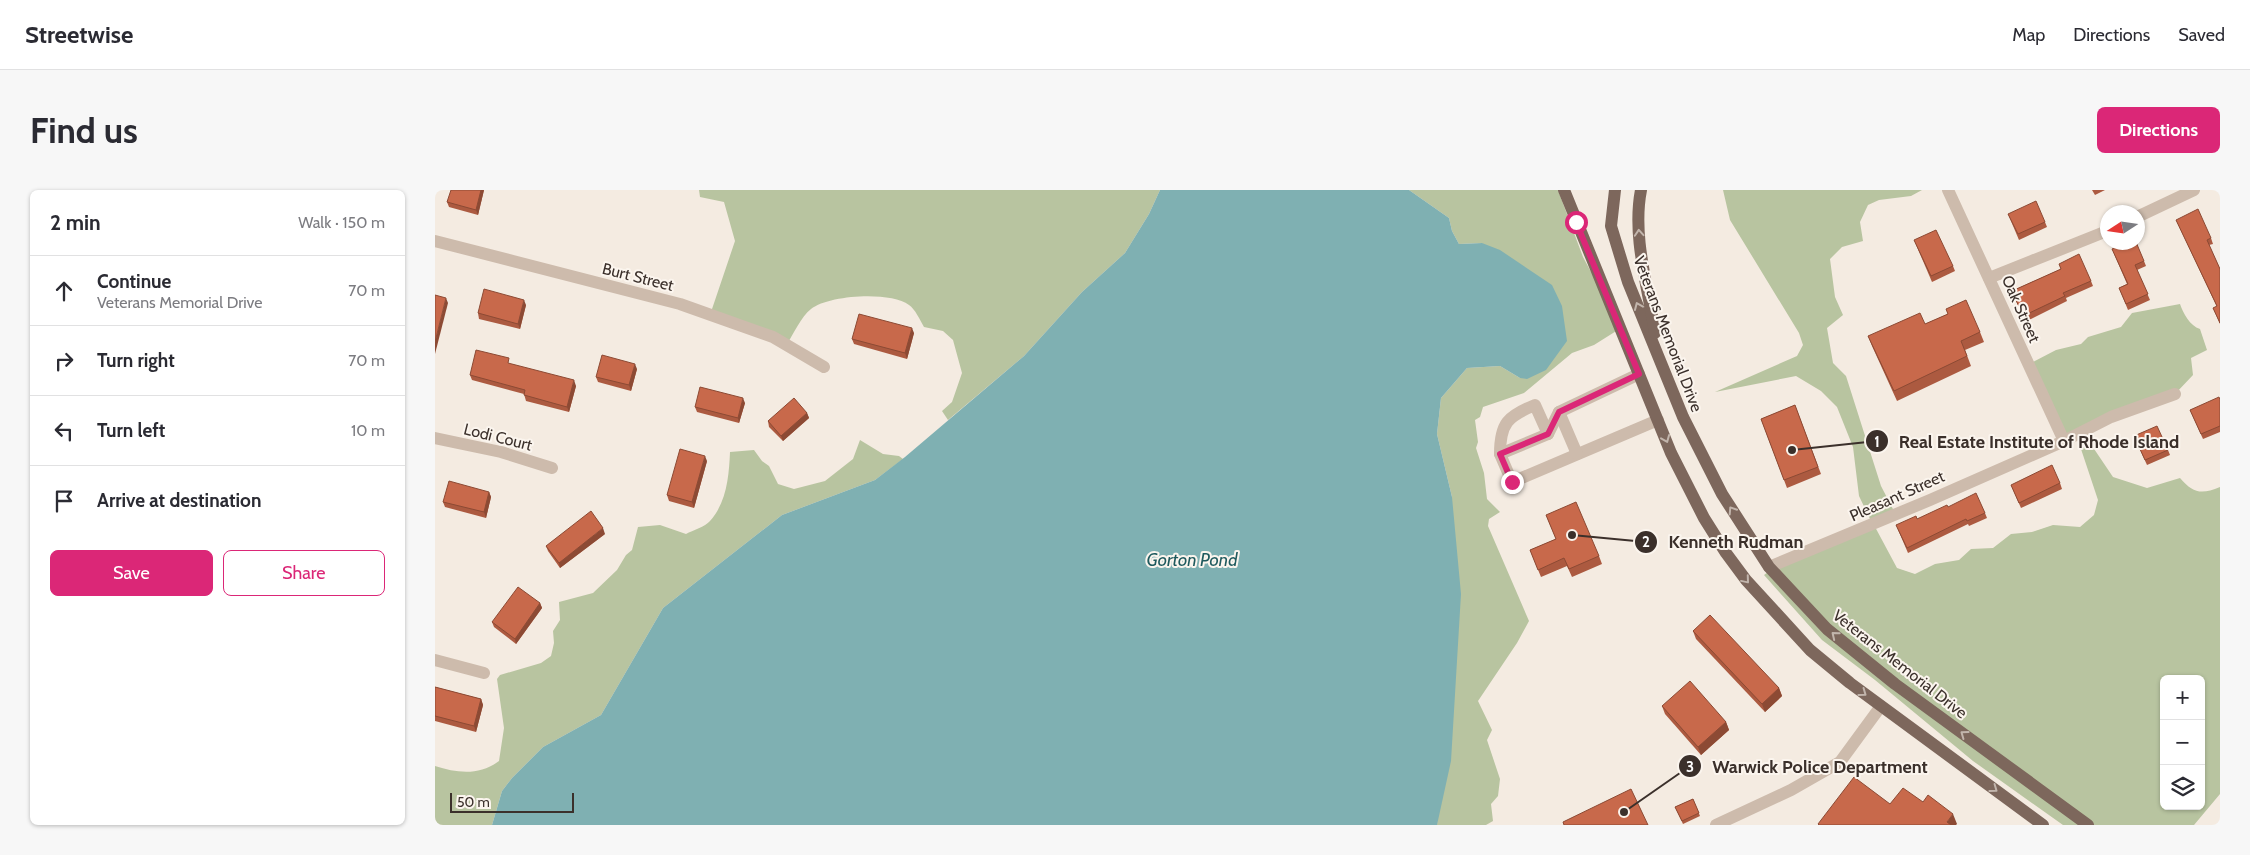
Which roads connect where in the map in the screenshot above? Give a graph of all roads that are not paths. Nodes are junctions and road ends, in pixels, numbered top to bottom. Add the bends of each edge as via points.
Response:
1 (1564, 190) edge
2 (1615, 190) edge
3 (1641, 190) edge
4 (1948, 190) edge
5 (2194, 190) edge
6 (2145, 213) edge
7 (2100, 234) edge
8 (435, 241) edge
9 (1989, 278) junction
10 (1657, 350) junction
11 (824, 367) dead end
12 (1639, 374) junction
13 (2175, 394) dead end
14 (1559, 412) junction
15 (1658, 420) junction
16 (1548, 434) junction
17 (435, 438) edge
18 (2064, 442) junction
19 (1500, 454) junction
20 (1577, 454) junction
21 (552, 468) dead end
22 (1769, 567) junction
23 (435, 660) edge
24 (484, 673) dead end
25 (1881, 706) junction
26 (1716, 825) edge
27 (2043, 825) edge
28 (2088, 825) edge

1 - 12 main road
10 -> 2 main road, Veterans Memorial Drive via 1628,282 1611,226
10 -> 3 main road via 1640,242 1637,209
4 - 9 street, Oak Street
5 - 6 street
7 - 9 street
8 - 11 street, Burt Street via 680,304 773,337
9 - 18 street, Oak Street
22 -> 10 main road, Veterans Memorial Drive via 1722,494 1683,417
12 - 14 street
12 - 15 main road
13 - 18 street, Pleasant Street via 2111,417
14 - 16 street
14 - 20 street
15 - 20 street
15 -> 25 main road via 1671,453 1705,518 1746,580 1810,650
16 - 19 street
16 - 19 street via 1535,404 1513,414 1500,436
17 - 21 street, Lodi Court via 501,452
18 - 22 street, Pleasant Street
19 - 20 street via 1512,482
28 -> 22 main road, Veterans Memorial Drive via 1895,684 1827,629
23 - 24 street
25 - 26 street via 1840,762 1791,790
25 -> 27 main road

